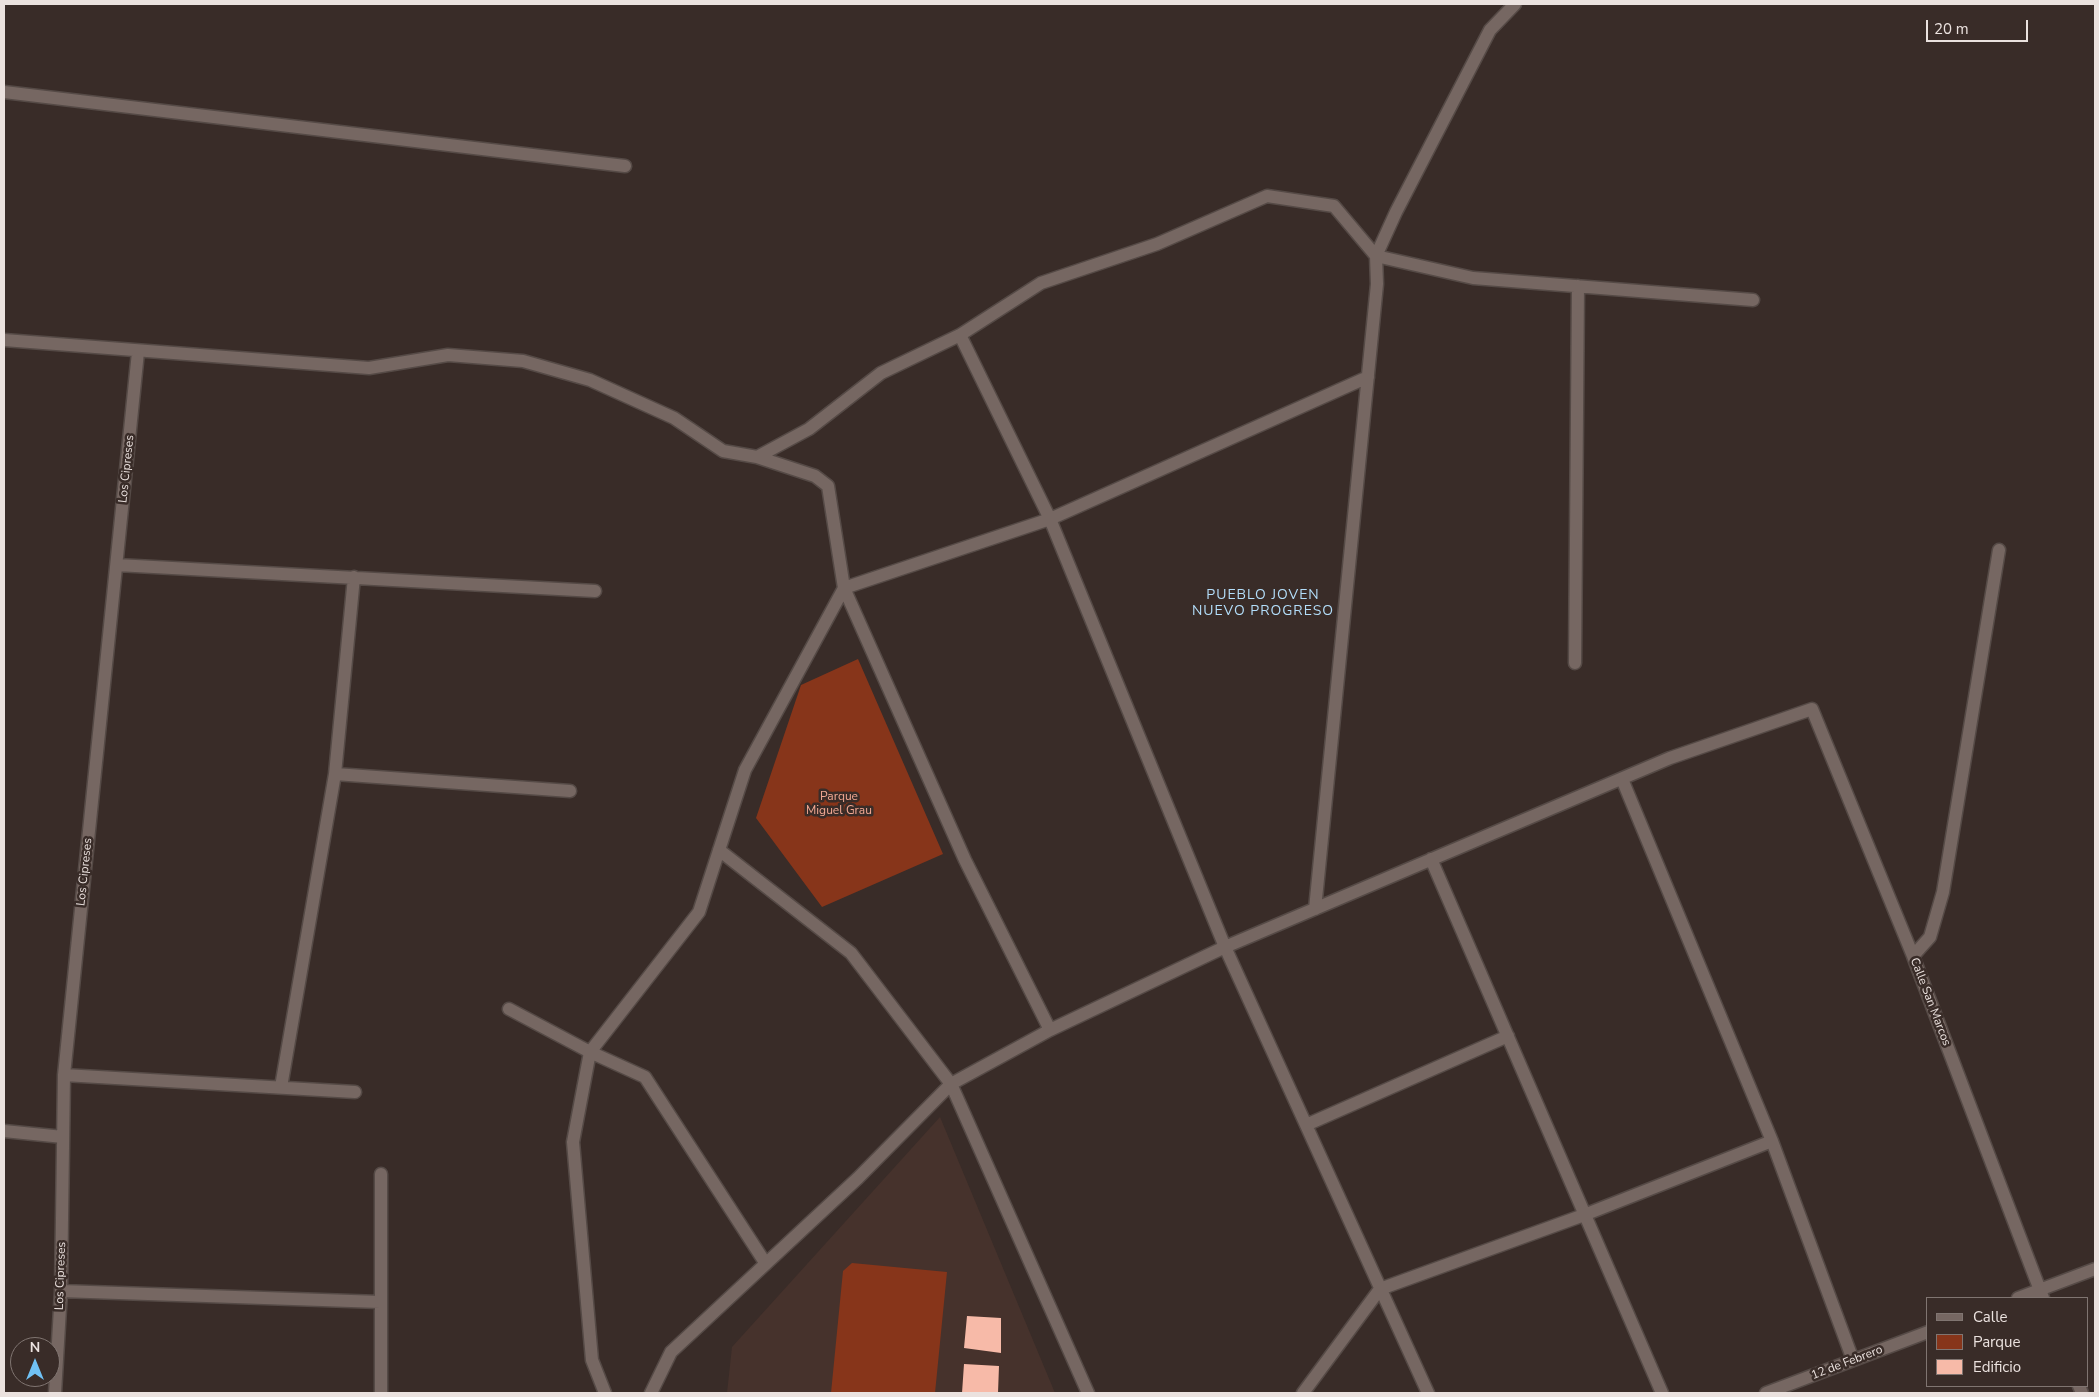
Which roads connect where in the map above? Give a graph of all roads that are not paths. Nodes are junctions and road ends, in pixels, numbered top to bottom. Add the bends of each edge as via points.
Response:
1 (1515, 4) edge
2 (4, 92) edge
3 (625, 166) dead end
4 (1376, 256) junction
5 (1578, 286) junction
6 (1753, 300) dead end
7 (960, 335) junction
8 (4, 340) edge
9 (138, 352) junction
10 (1368, 378) junction
11 (757, 457) junction
12 (1050, 519) junction
13 (1999, 550) dead end
14 (117, 565) junction
15 (354, 577) junction
16 (844, 588) junction
17 (594, 591) dead end
18 (1575, 663) dead end
19 (335, 774) junction
20 (1622, 779) junction
21 (570, 791) dead end
22 (718, 850) junction
23 (1431, 860) junction
24 (1315, 909) junction
25 (1225, 947) junction
26 (1913, 956) junction
27 (509, 1008) dead end
28 (1050, 1030) junction
29 (1508, 1036) junction
30 (590, 1052) junction
31 (64, 1075) junction
32 (951, 1084) junction
33 (280, 1087) junction
34 (355, 1092) dead end
35 (1306, 1125) junction
36 (4, 1131) edge
37 (63, 1137) junction
38 (1772, 1141) junction
39 (381, 1174) dead end
40 (1584, 1214) junction
41 (766, 1264) junction
42 (2095, 1269) edge
43 (1380, 1288) junction
44 (61, 1291) junction
45 (2041, 1294) edge
46 (2024, 1297) edge
47 (380, 1302) junction
48 (1926, 1333) edge
49 (1853, 1360) junction
50 (55, 1393) edge
51 (381, 1393) edge
52 (605, 1393) edge
53 (651, 1393) edge
54 (1088, 1393) edge
55 (1303, 1393) edge
56 (1428, 1393) edge
57 (1662, 1393) edge
58 (1766, 1393) edge

1 - 4 street via 1490,30
2 - 3 street
4 - 5 street via 1473,278
4 - 7 street via 1334,206 1268,196 1156,244 1041,283
4 - 10 street via 1377,284
5 - 6 street
5 - 18 street
7 - 11 street via 881,373 809,429
7 - 12 street
8 - 9 street
9 - 11 street via 369,368 448,355 523,361 590,380 674,418 723,452
9 - 14 street, Los Cipreses
10 - 12 street
10 - 24 street
11 - 16 street via 815,476 828,486
12 - 16 street
12 - 25 street
13 - 26 street via 1943,892 1930,937
14 - 15 street
14 - 31 street, Los Cipreses
15 - 17 street
15 - 19 street
16 - 22 street via 745,770
16 - 28 street via 965,860
19 - 21 street
19 - 33 street
20 - 23 street
20 - 26 street, Calle San Marcos via 1670,758 1812,709
20 - 38 street
22 - 30 street via 699,912
22 - 32 street via 851,953
23 - 24 street
23 - 29 street
24 - 25 street
25 - 28 street
25 - 35 street
26 - 45 street, Calle San Marcos
27 - 30 street
28 - 32 street
29 - 35 street
29 - 40 street
30 - 41 street via 645,1077
30 - 52 street via 574,1142 592,1360
31 - 33 street
31 - 37 street, Los Cipreses
32 - 41 street via 858,1178
32 - 54 street
33 - 34 street
35 - 43 street
36 - 37 street
37 - 44 street, Los Cipreses
38 - 40 street
38 - 49 street
39 - 47 street
40 - 43 street
40 - 57 street
41 - 53 street via 671,1352
42 - 45 street
43 - 55 street
43 - 56 street
44 - 47 street
44 - 50 street, Los Cipreses
45 - 46 street
47 - 51 street
48 - 49 street, 12 de Febrero
49 - 58 street, 12 de Febrero

